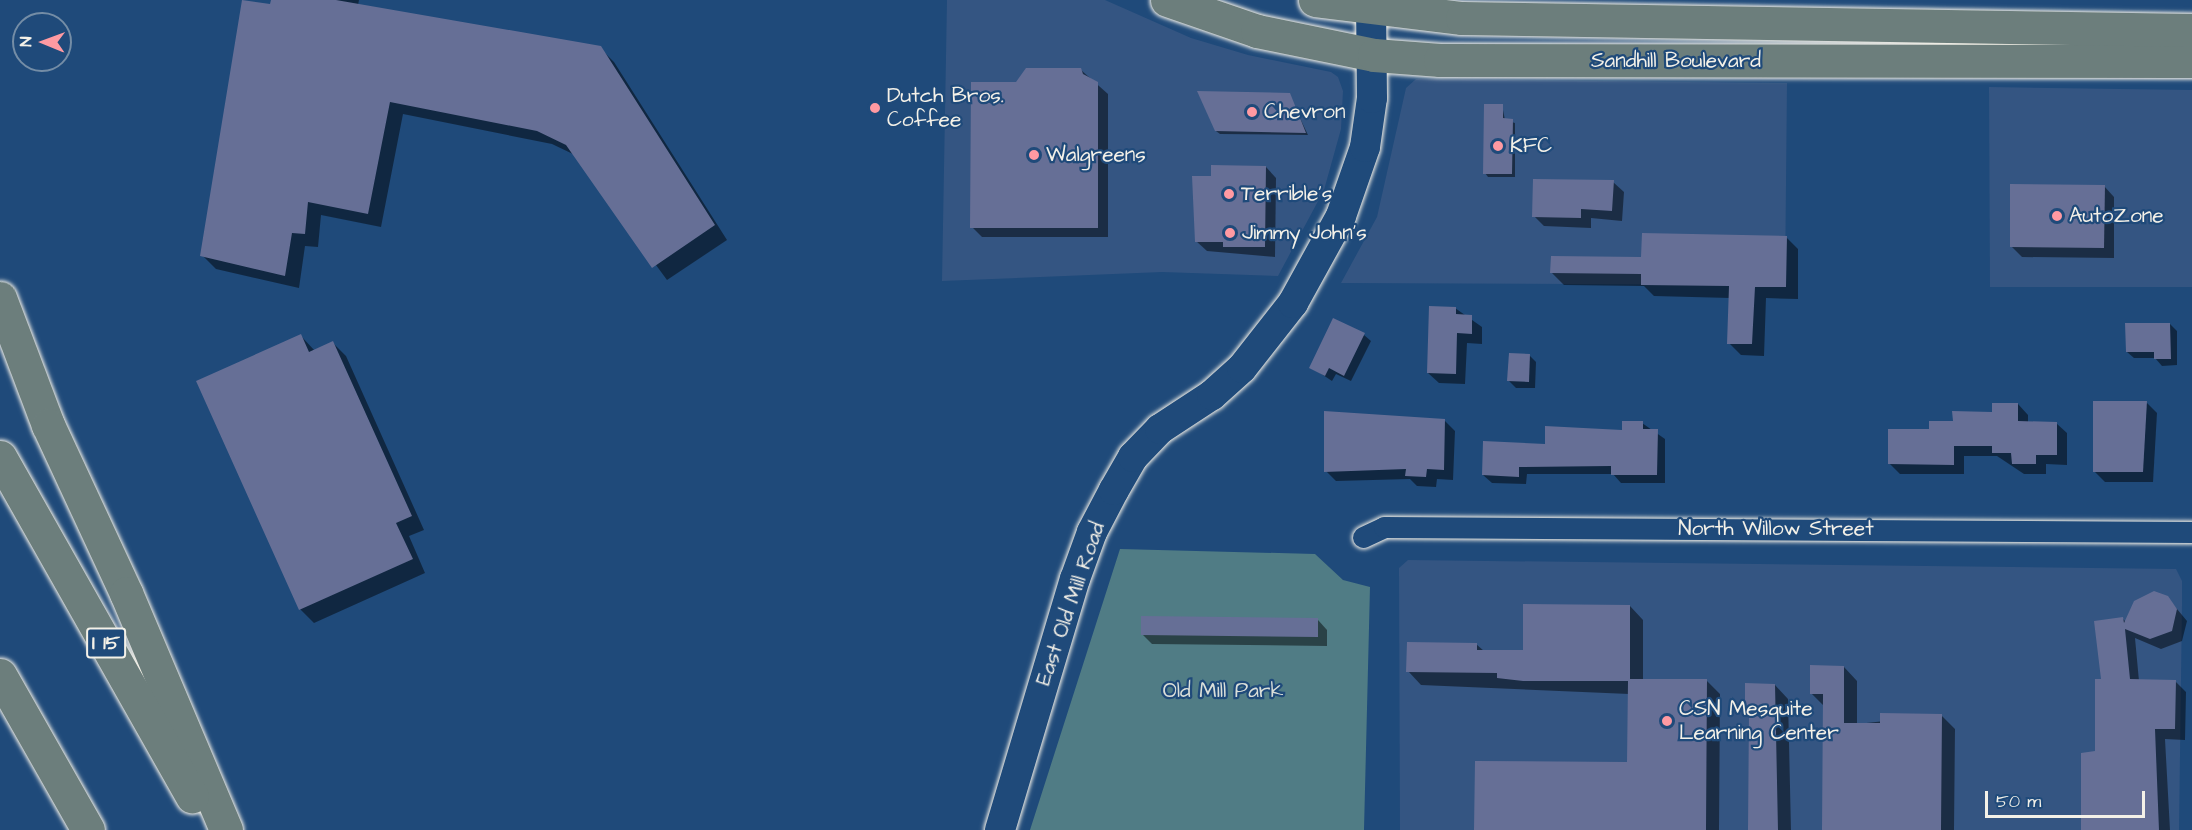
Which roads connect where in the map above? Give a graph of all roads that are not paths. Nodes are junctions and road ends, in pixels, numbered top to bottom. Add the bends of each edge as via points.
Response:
1 (1167, 0) edge
2 (1315, 0) edge
3 (1370, 3) edge
4 (1909, 26) junction
5 (2192, 30) edge
6 (1374, 55) junction
7 (1737, 61) junction
8 (2192, 62) edge
9 (0, 298) edge
10 (0, 457) edge
11 (2192, 532) edge
12 (1363, 537) dead end
13 (0, 675) edge
14 (88, 830) edge
15 (211, 830) edge
16 (226, 830) edge
17 (1000, 830) edge

1 - 6 main road, Sandhill Boulevard via 1257,31
2 - 3 main road, Sandhill Boulevard
3 - 4 main road, Sandhill Boulevard via 1461,18
3 - 6 street, East Old Mill Road
4 - 5 main road, Sandhill Boulevard
4 - 7 main road via 1892,50 1765,50
6 - 7 main road, Sandhill Boulevard via 1440,60
6 - 17 street, East Old Mill Road via 1365,147 1355,178 1341,216 1293,303 1242,368 1212,395 1160,429 1133,458 1092,532
7 - 8 main road, Sandhill Boulevard
9 - 16 main road via 48,425 126,593
10 - 15 main road, I 15
11 - 12 street, North Willow Street via 1384,527
13 - 14 main road

